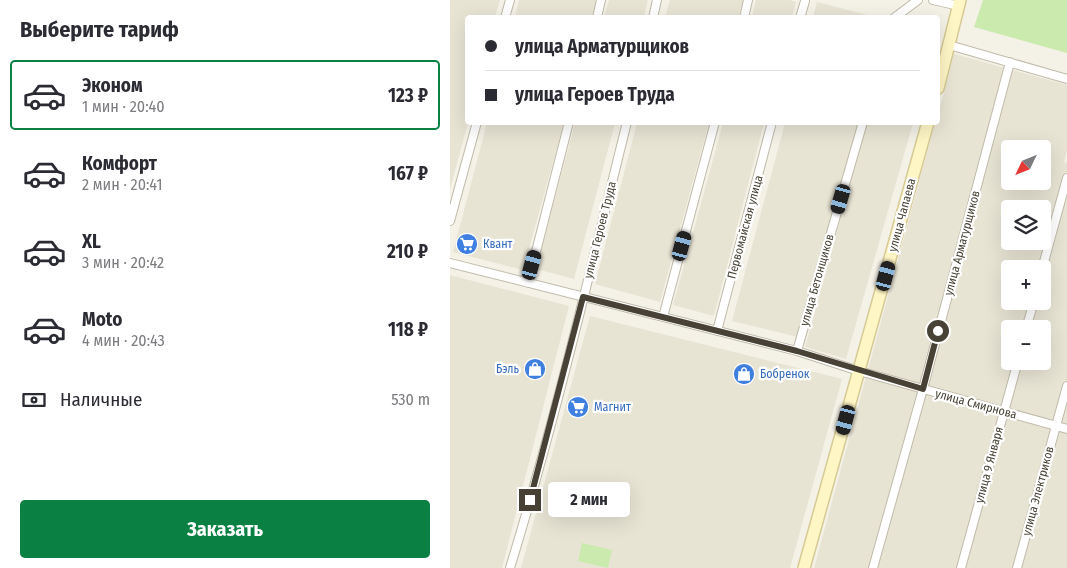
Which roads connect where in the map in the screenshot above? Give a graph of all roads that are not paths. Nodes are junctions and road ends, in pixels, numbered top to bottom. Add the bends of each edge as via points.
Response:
1 (510, 0) edge
2 (601, 0) edge
3 (657, 0) edge
4 (748, 0) edge
5 (918, 0) edge
6 (933, 0) edge
7 (804, 1) edge
8 (960, 3) edge
9 (506, 15) edge
10 (597, 15) edge
11 (654, 15) edge
12 (745, 15) edge
13 (801, 15) edge
14 (898, 15) edge
15 (950, 45) junction
16 (1010, 62) junction
17 (1067, 79) edge
18 (940, 81) edge
19 (476, 125) edge
20 (568, 125) edge
21 (625, 125) edge
22 (714, 125) edge
23 (771, 125) edge
24 (862, 125) edge
25 (927, 125) edge
26 (1067, 178) edge
27 (450, 221) edge
28 (1044, 260) edge
29 (450, 263) edge
30 (528, 283) junction
31 (583, 297) junction
32 (663, 317) junction
33 (717, 331) junction
34 (797, 351) junction
35 (1016, 370) edge
36 (859, 371) junction
37 (1067, 386) edge
38 (923, 389) junction
39 (1004, 412) junction
40 (1056, 426) junction
41 (1067, 429) edge
42 (510, 568) edge
43 (804, 568) edge
44 (873, 568) edge
45 (961, 568) edge
46 (1017, 568) edge

1 - 9 street
2 - 10 street
3 - 11 street
4 - 12 street
5 - 14 street
6 - 8 street
7 - 13 street
8 - 15 street
15 - 16 street
15 - 18 street
16 - 17 street
16 - 38 street, улица Арматурщиков
19 - 27 street
20 - 30 street
21 - 31 street, улица Героев Труда
22 - 32 street
23 - 33 street, Первомайская улица
24 - 34 street, улица Бетонщиков
25 - 36 street, улица Чапаева
26 - 28 street
29 - 30 street, улица Смирнова
30 - 31 street, улица Смирнова
31 - 32 street, улица Смирнова
31 - 42 street, улица Героев Труда
32 - 33 street, улица Смирнова
33 - 34 street, улица Смирнова
34 - 36 street, улица Смирнова
35 - 39 street, улица 9 Января
36 - 38 street, улица Смирнова
36 - 43 street, улица Чапаева
37 - 40 street, улица Электриков
38 - 39 street, улица Смирнова
38 - 44 street, улица Арматурщиков
39 - 40 street, улица Смирнова
39 - 45 street, улица 9 Января
40 - 41 street, улица Смирнова
40 - 46 street, улица Электриков

